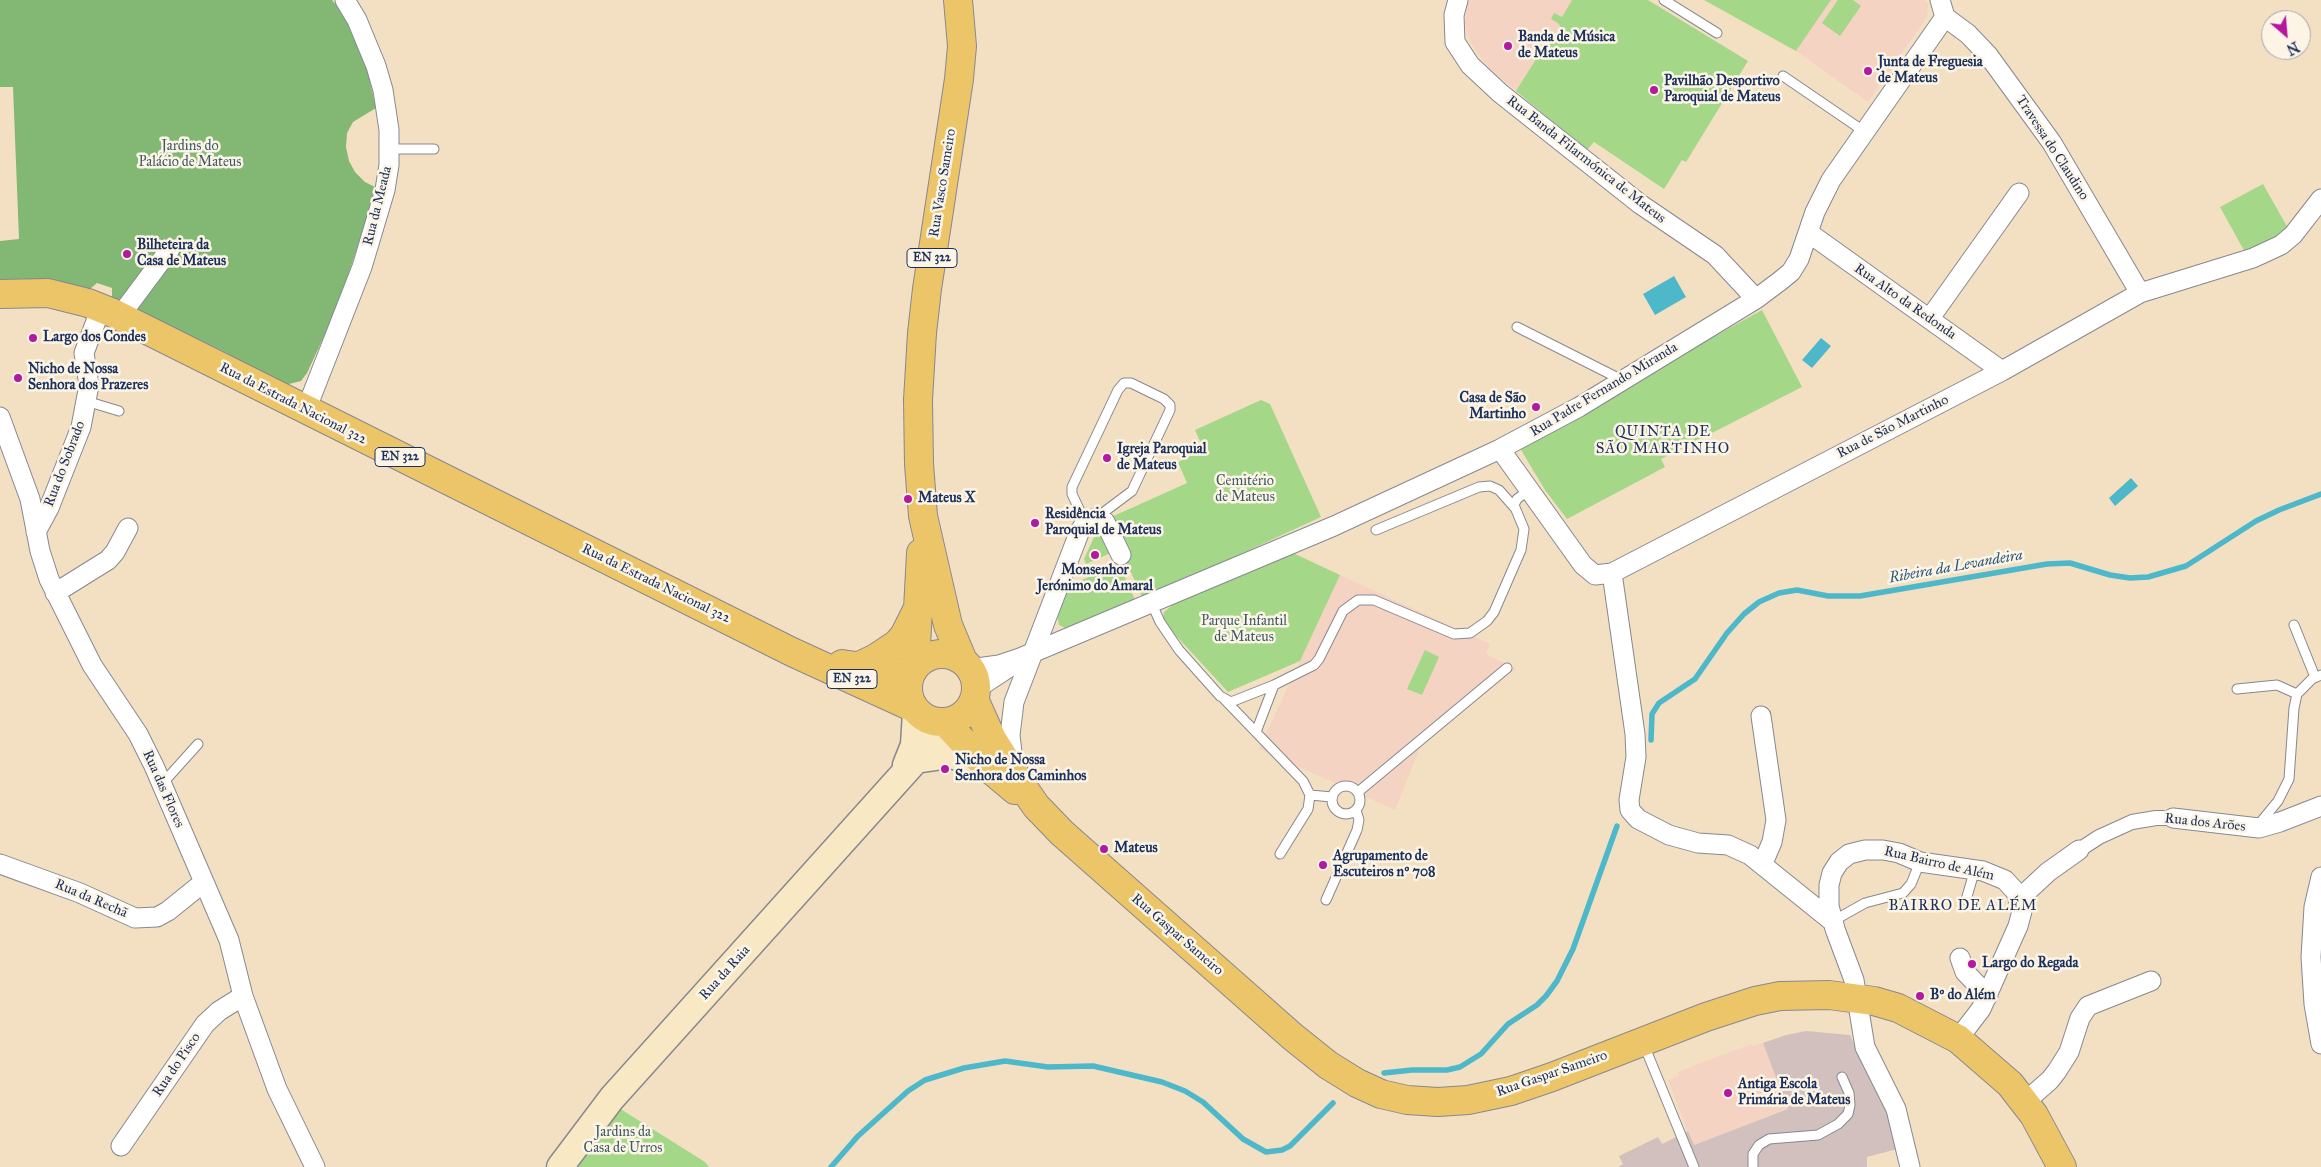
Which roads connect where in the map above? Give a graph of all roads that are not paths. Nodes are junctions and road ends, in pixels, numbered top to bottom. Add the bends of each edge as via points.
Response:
1 (345, 0) edge
2 (958, 0) edge
3 (1458, 0) edge
4 (1664, 0) edge
5 (1943, 8) edge
6 (1717, 33) dead end
7 (1783, 76) dead end
8 (1865, 132) junction
9 (390, 149) junction
10 (434, 149) dead end
11 (2019, 193) dead end
12 (2321, 199) edge
13 (1808, 233) junction
14 (170, 249) dead end
15 (2140, 293) junction
16 (0, 294) edge
17 (1756, 299) junction
18 (110, 312) junction
19 (1930, 318) junction
20 (1517, 327) dead end
21 (2002, 371) junction
22 (1622, 380) junction
23 (86, 401) junction
24 (306, 410) junction
25 (119, 411) dead end
26 (2, 425) edge
27 (1500, 449) junction
28 (1529, 490) junction
29 (1514, 508) junction
30 (923, 516) junction
31 (1090, 520) junction
32 (128, 528) dead end
33 (1376, 530) dead end
34 (36, 532) junction
35 (1121, 556) dead end
36 (1612, 573) junction
37 (55, 593) junction
38 (1151, 602) junction
39 (918, 608) junction
40 (2294, 625) dead end
41 (792, 652) junction
42 (1034, 652) junction
43 (855, 668) junction
44 (1507, 668) dead end
45 (912, 670) junction
46 (2318, 676) edge
47 (971, 679) junction
48 (1274, 685) junction
49 (2237, 689) dead end
50 (2297, 694) junction
51 (1224, 699) junction
52 (914, 710) junction
53 (1761, 716) dead end
54 (944, 722) junction
55 (1256, 732) junction
56 (198, 744) dead end
57 (915, 760) junction
58 (984, 764) junction
59 (895, 783) junction
60 (162, 784) junction
61 (1358, 792) junction
62 (1310, 795) junction
63 (1332, 797) junction
64 (1036, 806) junction
65 (2321, 806) edge
66 (1356, 810) junction
67 (2173, 818) joint
68 (2255, 828) junction
69 (2079, 850) joint
70 (1280, 854) dead end
71 (1920, 862) junction
72 (1762, 863) junction
73 (0, 864) edge
74 (1975, 869) junction
75 (2321, 878) edge
76 (204, 882) junction
77 (2019, 898) junction
78 (1326, 900) dead end
79 (1966, 900) dead end
80 (1832, 921) junction
81 (1960, 958) dead end
82 (2151, 981) dead end
83 (243, 996) junction
84 (1988, 996) junction
85 (1858, 998) junction
86 (1958, 1038) junction
87 (1642, 1042) junction
88 (2321, 1044) edge
89 (1842, 1077) dead end
90 (2025, 1102) junction
91 (121, 1146) dead end
92 (315, 1167) edge
93 (560, 1167) edge
94 (1694, 1167) edge
95 (1753, 1167) edge
96 (1910, 1167) edge
97 (2062, 1167) edge

1 - 9 street, Rua da Meada via 376,66 387,113
2 - 30 main road, Rua Vasco Sameiro / EN 322 via 962,46 959,79 922,333 918,400
3 - 17 street, Rua Banda Filarmónica de Mateus via 1454,15 1455,42 1470,65 1500,93 1640,204 1715,254
4 - 6 lane
5 - 8 street, Rua Padre Fernando Miranda
5 - 15 street, Travessa do Claudino via 1980,45 2026,105 2076,181
7 - 8 lane
8 - 13 street, Rua Padre Fernando Miranda via 1822,196
9 - 10 lane
9 - 24 street, Rua da Meada via 385,190 371,239
11 - 19 street
12 - 15 street, Rua de São Martinho via 2281,245 2253,258
13 - 17 street, Rua Padre Fernando Miranda via 1805,247 1791,272
13 - 19 street, Rua Alto da Redonda
14 - 18 street, Rua do Sobrado
15 - 21 street, Rua de São Martinho
16 - 18 main road, Rua da Estrada Nacional 322 / EN 322 via 48,293 73,298
17 - 22 street, Rua Padre Fernando Miranda
18 - 23 street, Rua do Sobrado via 84,353 88,385
18 - 24 main road, Rua da Estrada Nacional 322 / EN 322
19 - 21 street, Rua Alto da Redonda
20 - 22 lane
21 - 36 street, Rua de São Martinho
22 - 27 street, Rua Padre Fernando Miranda
23 - 25 lane
23 - 34 street, Rua do Sobrado via 79,433
24 - 41 main road, Rua da Estrada Nacional 322 / EN 322
26 - 34 street, Rua das Flores via 30,499
27 - 28 street
27 - 38 street, Rua Padre Fernando Miranda via 1334,526
28 - 29 lane via 1518,499
28 - 36 street via 1582,564 1595,575
29 - 33 lane via 1499,490 1480,486
29 - 48 lane via 1524,530 1520,550 1494,612 1480,628 1470,633 1454,634 1374,600 1358,600 1343,611 1314,665
30 - 39 main road, EN 322
30 - 47 main road, EN 322 via 948,625
31 - 31 lane via 1132,491 1170,410 1164,399 1131,383 1124,383 1118,390 1072,487 1072,494
31 - 35 street via 1105,522
31 - 42 street via 1079,533
32 - 37 street via 116,552 108,560
34 - 37 street, Rua das Flores
36 - 72 street via 1635,734 1636,757 1630,810 1638,819 1669,835 1698,843 1728,846
37 - 60 street, Rua das Flores via 92,666 138,734
38 - 42 street, Rua Padre Fernando Miranda
38 - 51 lane via 1179,650
39 - 43 main road via 897,644
39 - 45 main road, EN 322
40 - 46 lane
41 - 43 main road, EN 322
41 - 52 main road, EN 322
42 - 47 street, Rua Padre Fernando Miranda
42 - 64 street via 1014,702 1010,735 1015,762
43 - 45 main road, EN 322
44 - 61 lane
45 - 47 main road via 924,658 938,654 954,656
45 - 52 main road, EN 322 via 907,685
46 - 50 lane
47 - 54 main road via 962,716
47 - 64 main road via 992,739
48 - 51 lane via 1238,701
48 - 55 lane
49 - 50 lane via 2277,685
50 - 68 lane via 2287,784 2278,801
51 - 55 lane
52 - 54 main road, EN 322 via 924,718
52 - 59 main road via 916,734 913,750
53 - 72 street via 1776,820 1772,842
54 - 57 main road
54 - 58 main road
55 - 62 lane via 1303,782
56 - 60 lane
57 - 58 main road via 950,755
57 - 59 main road
58 - 64 main road
59 - 93 main road, Rua da Raia via 612,1098
60 - 76 street, Rua das Flores
61 - 63 lane via 1351,786 1341,786
61 - 66 lane via 1360,802
62 - 63 lane
62 - 70 lane via 1308,809
63 - 66 lane via 1332,806 1339,813 1348,814
64 - 87 main road, Rua Gaspar Sameiro via 1081,851 1293,1037 1357,1084 1381,1094 1424,1101 1468,1100 1511,1091
65 - 68 street, Rua dos Arões
66 - 78 lane via 1357,830
67 - 68 street, Rua dos Arões
67 - 69 street, Rua dos Arões via 2132,822 2098,837
69 - 77 street, Rua dos Arões
71 - 74 street, Rua Bairro de Além
71 - 80 lane via 1911,884 1903,893 1865,903
71 - 80 street, Rua Bairro de Além via 1899,853 1874,850 1856,852 1843,858 1835,867 1829,885
72 - 80 street
73 - 76 street, Rua da Rechã via 80,893 135,918 157,917
74 - 77 street, Rua Bairro de Além via 2005,880
74 - 79 lane
75 - 88 street via 2314,907 2310,957
76 - 83 street, Rua das Flores via 233,952
77 - 84 street via 2022,910 2018,926
80 - 85 street, Rua Bairro de Além
81 - 84 street via 1965,972
82 - 90 street via 2088,1006 2058,1071
83 - 91 street, Rua do Pisco via 205,1024
83 - 92 street, Rua das Flores via 276,1088
84 - 86 street
85 - 86 main road, Rua Gaspar Sameiro via 1898,1008
85 - 87 main road, Rua Gaspar Sameiro via 1805,994 1755,1001
85 - 96 street, Rua Bairro de Além via 1865,1047 1896,1109
86 - 90 main road, Rua Gaspar Sameiro via 2000,1074
87 - 94 lane
89 - 95 lane via 1850,1093 1848,1114 1818,1135 1769,1139 1753,1154
90 - 97 main road, Rua Gaspar Sameiro

